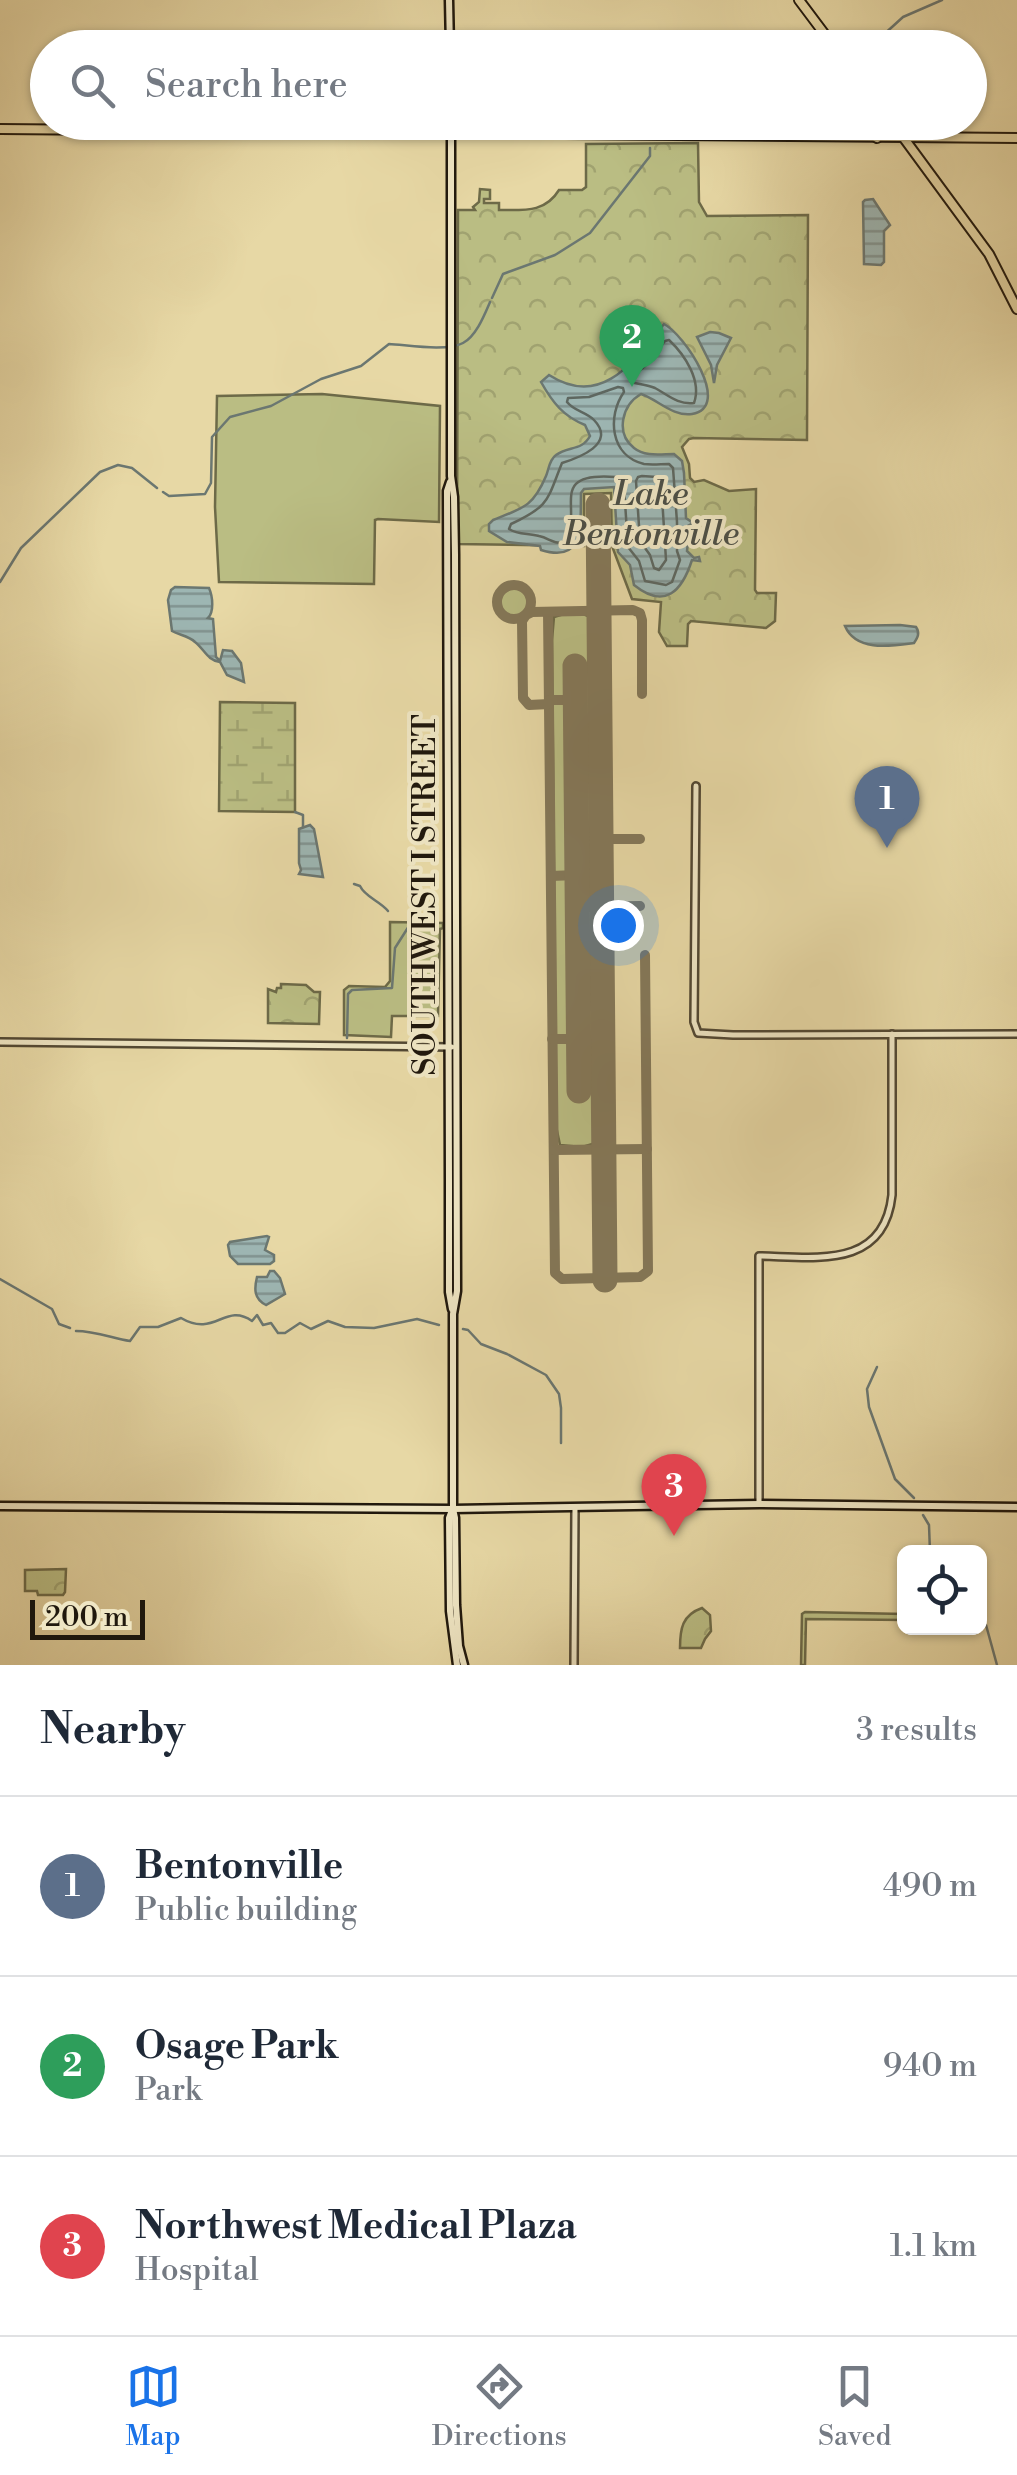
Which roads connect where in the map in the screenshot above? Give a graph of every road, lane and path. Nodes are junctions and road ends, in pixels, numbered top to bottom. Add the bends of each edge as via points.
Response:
1 (450, 0) edge
2 (799, 0) edge
3 (450, 30) edge
4 (822, 30) edge
5 (0, 130) edge
6 (30, 130) edge
7 (987, 138) edge
8 (1017, 138) edge
9 (451, 140) edge
10 (905, 140) edge
11 (928, 140) edge
12 (920, 160) junction
13 (1014, 299) edge
14 (1017, 309) edge
15 (696, 786) dead end
16 (892, 1034) junction
17 (1017, 1034) edge
18 (0, 1042) edge
19 (452, 1047) junction
20 (758, 1504) junction
21 (575, 1505) junction
22 (0, 1506) edge
23 (1017, 1506) edge
24 (453, 1509) junction
25 (461, 1665) edge
26 (574, 1665) edge

1 - 3 main road
2 - 4 main road
5 - 6 main road
7 - 8 main road
9 - 19 main road, SOUTHWEST I STREET
10 - 12 main road
11 - 12 main road
12 - 13 main road
13 - 14 main road
15 - 16 street via 698,1033
16 - 17 street
16 - 20 street via 892,1195 884,1226 863,1247 841,1256 759,1256
18 - 19 street
19 - 24 main road, SOUTHWEST I STREET
20 - 21 main road
20 - 23 main road
21 - 24 main road
21 - 26 street
22 - 24 main road
24 - 25 main road, SOUTHWEST I STREET

